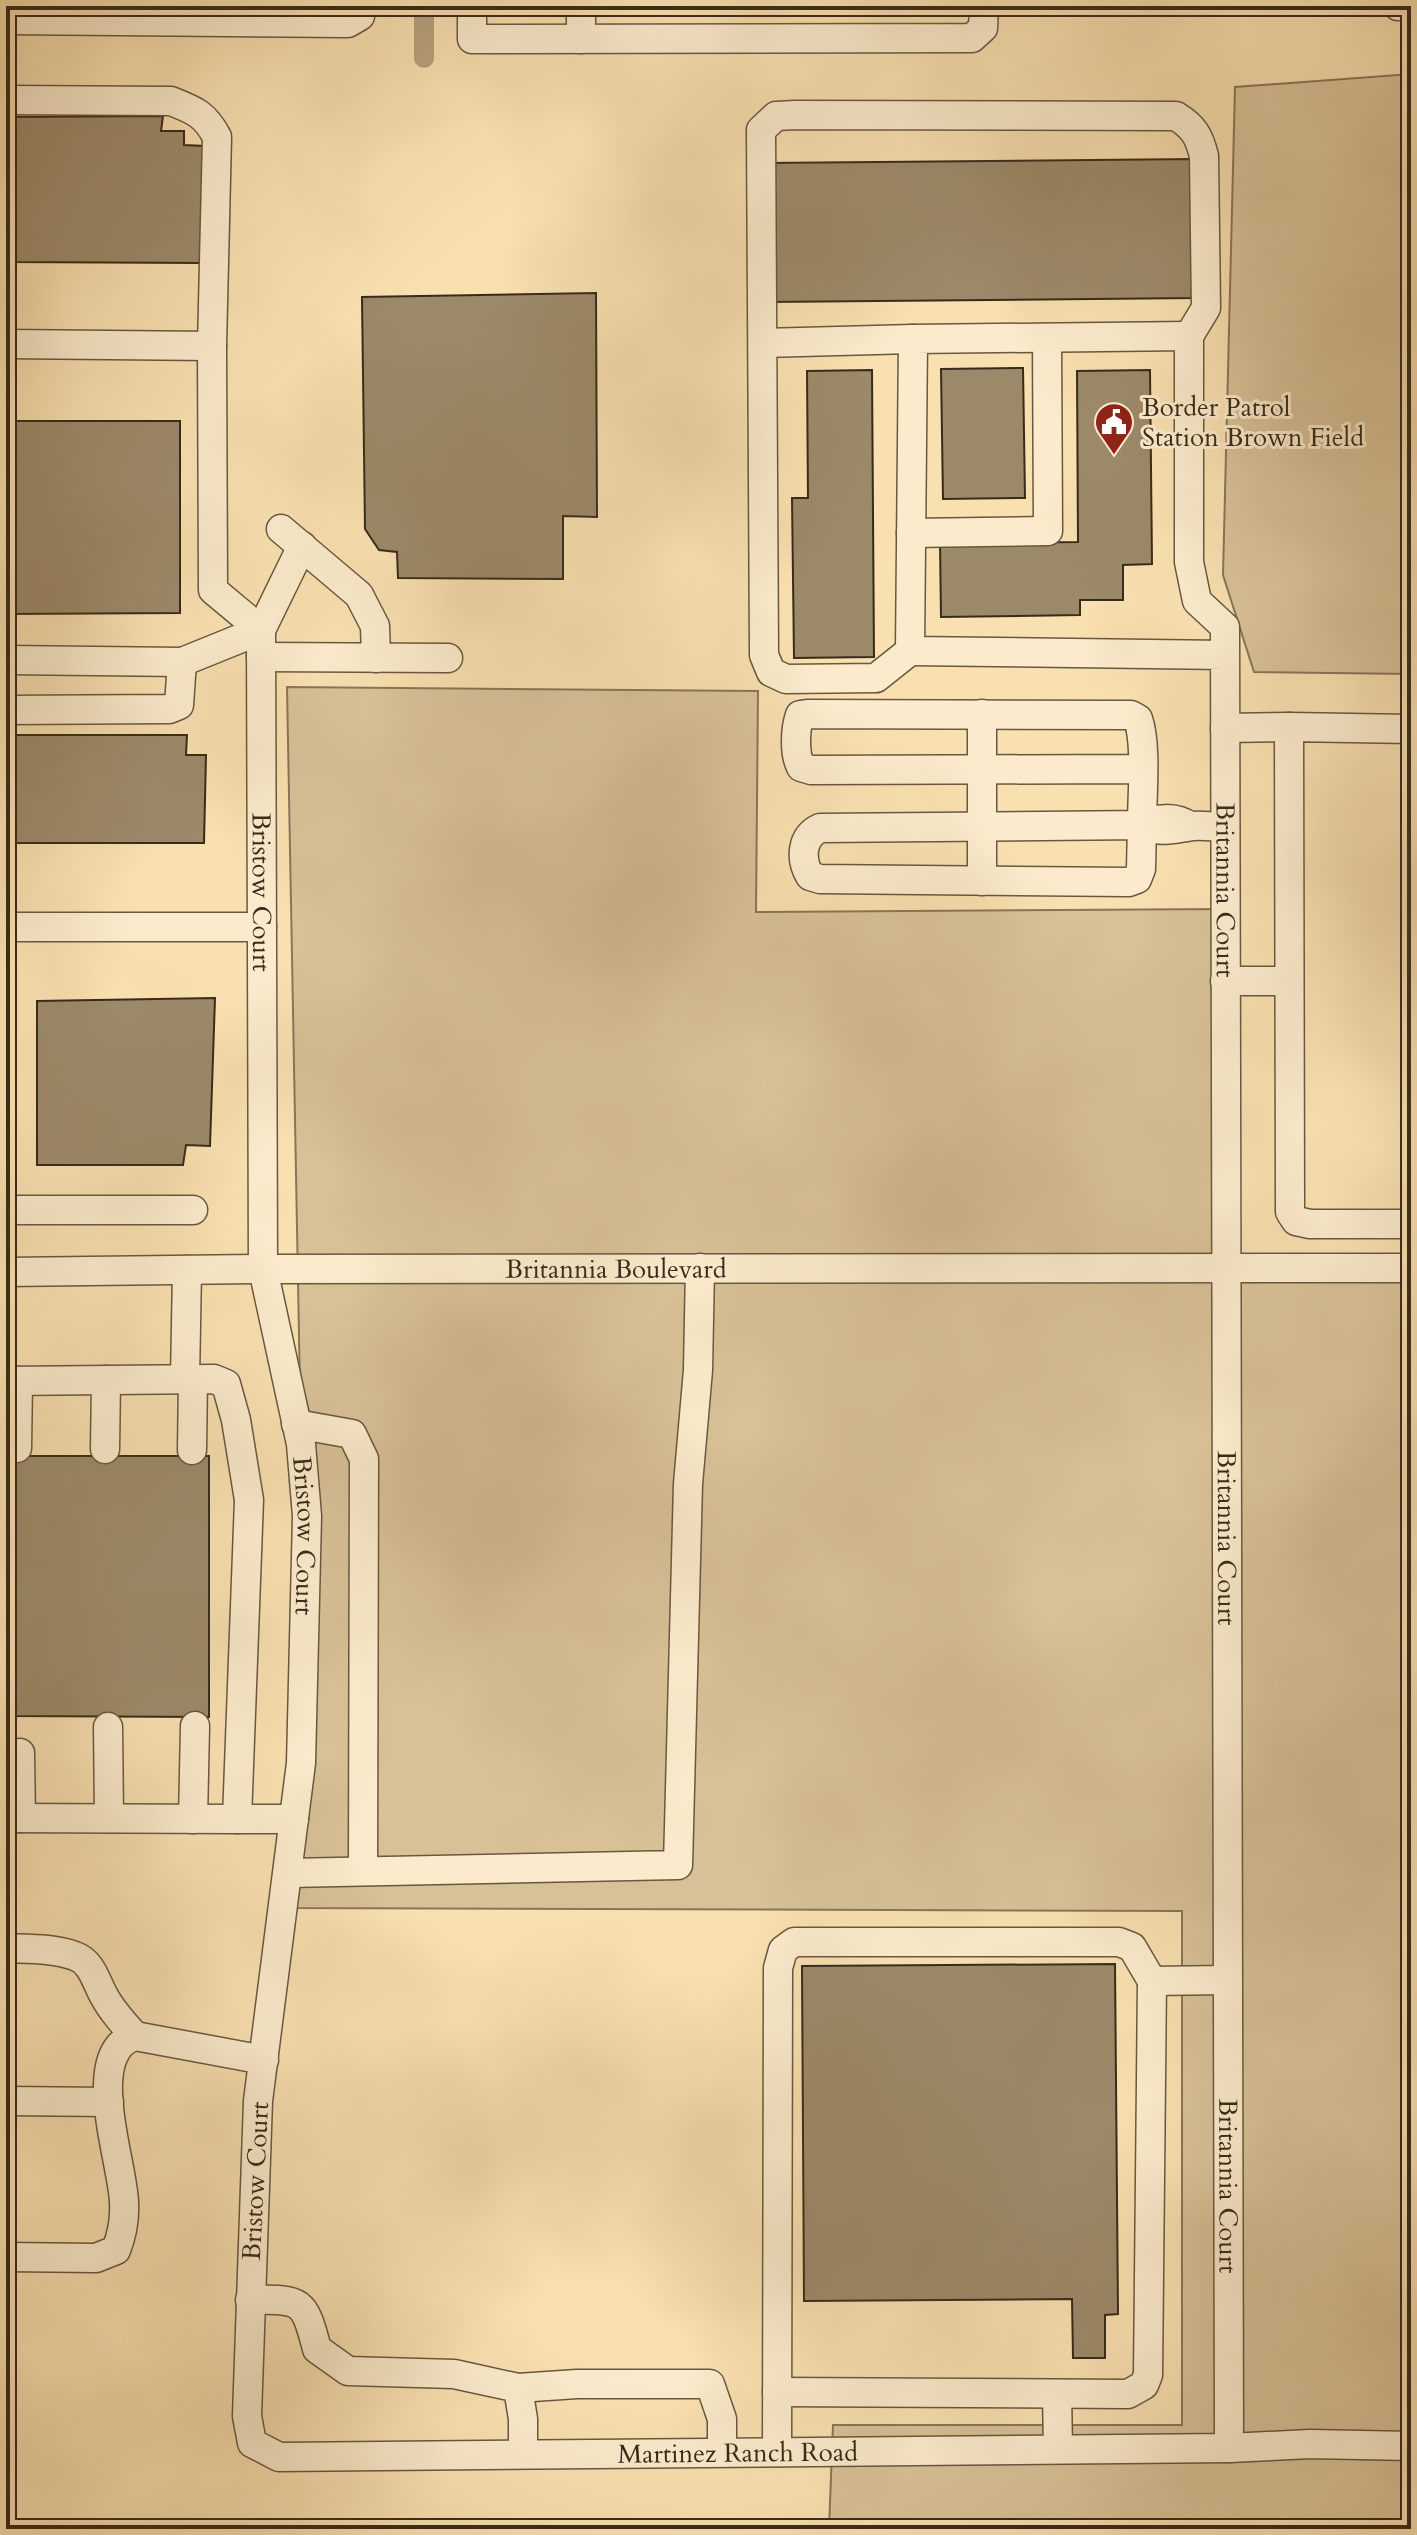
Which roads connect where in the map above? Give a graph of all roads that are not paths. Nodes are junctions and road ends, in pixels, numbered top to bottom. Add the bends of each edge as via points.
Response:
1 (362, 6) edge
2 (472, 6) edge
3 (581, 6) edge
4 (984, 6) edge
5 (1398, 6) edge
6 (1411, 6) edge
7 (143, 14) edge
8 (6, 20) edge
9 (581, 39) junction
10 (6, 100) edge
11 (1189, 336) junction
12 (1047, 338) junction
13 (913, 339) junction
14 (763, 343) junction
15 (6, 344) edge
16 (212, 346) junction
17 (911, 533) junction
18 (1225, 641) junction
19 (261, 643) junction
20 (910, 651) junction
21 (376, 658) junction
22 (448, 658) dead end
23 (6, 660) edge
24 (182, 662) junction
25 (6, 710) edge
26 (982, 714) junction
27 (1289, 727) junction
28 (1225, 728) junction
29 (1411, 729) edge
30 (1142, 769) junction
31 (982, 770) junction
32 (1142, 825) junction
33 (982, 826) junction
34 (1225, 827) junction
35 (982, 881) junction
36 (6, 927) edge
37 (262, 927) junction
38 (1225, 981) junction
39 (1289, 981) junction
40 (6, 1210) edge
41 (193, 1210) dead end
42 (1411, 1224) edge
43 (1225, 1267) junction
44 (700, 1268) junction
45 (1411, 1268) edge
46 (263, 1269) junction
47 (187, 1270) junction
48 (6, 1272) edge
49 (189, 1379) junction
50 (106, 1380) junction
51 (12, 1381) edge
52 (296, 1424) junction
53 (17, 1448) dead end
54 (105, 1449) dead end
55 (192, 1450) dead end
56 (195, 1726) dead end
57 (108, 1727) dead end
58 (20, 1753) dead end
59 (14, 1818) edge
60 (109, 1818) junction
61 (193, 1819) junction
62 (237, 1819) junction
63 (294, 1819) junction
64 (363, 1871) junction
65 (288, 1873) junction
66 (6, 1948) edge
67 (1227, 1980) junction
68 (1152, 1981) junction
69 (135, 2036) junction
70 (264, 2060) junction
71 (6, 2101) edge
72 (109, 2102) junction
73 (6, 2257) edge
74 (250, 2300) junction
75 (518, 2388) junction
76 (777, 2392) junction
77 (1057, 2394) junction
78 (252, 2443) joint
79 (1411, 2446) edge
80 (1229, 2448) junction
81 (1058, 2449) junction
82 (722, 2452) junction
83 (777, 2452) junction
84 (523, 2454) junction

1 - 7 street via 360,16 348,23
2 - 9 street via 472,39
3 - 9 street
4 - 9 street via 983,28 972,38
5 - 6 street
7 - 8 street
10 - 16 street via 171,101 207,120 217,137
11 - 12 street
11 - 14 street via 1206,308 1204,156 1199,137 1176,116 795,115 776,116 761,130
11 - 18 street via 1189,562 1197,601
12 - 13 street
12 - 17 street via 1048,531
13 - 14 street
13 - 17 street
14 - 20 street via 764,655 771,672 786,679 876,678
15 - 16 street
16 - 19 street via 213,590
17 - 20 street
18 - 20 street
18 - 28 street, Britannia Court
19 - 21 street
19 - 21 street via 292,537 359,595 375,626
19 - 24 street
19 - 37 street, Bristow Court
21 - 22 street
23 - 24 street
24 - 25 street via 179,705 169,709
26 - 30 street via 1131,715 1141,727
26 - 31 street
26 - 31 street via 807,714 797,723 797,760 811,770
27 - 28 street
27 - 29 street
27 - 39 street
28 - 34 street, Britannia Court
30 - 31 street
30 - 32 street
31 - 33 street
32 - 33 street
32 - 34 street via 1153,820
32 - 35 street via 1141,869 1129,882
33 - 35 street
33 - 35 street via 820,828 805,840 805,869 820,879
34 - 38 street, Britannia Court
36 - 37 street
37 - 46 street, Bristow Court
38 - 39 street
38 - 43 street, Britannia Court
39 - 42 street via 1290,1212 1296,1221 1310,1224
40 - 41 street
43 - 44 street, Britannia Boulevard
43 - 45 street, Britannia Boulevard
43 - 67 street, Britannia Court
44 - 46 street, Britannia Boulevard
44 - 64 street via 688,1484 678,1865
46 - 47 street, Britannia Boulevard
46 - 52 street, Bristow Court
47 - 48 street, Britannia Boulevard
47 - 49 street
49 - 50 street
49 - 55 street
49 - 62 street via 226,1384 249,1500
50 - 51 street
50 - 54 street
51 - 53 street
52 - 63 street, Bristow Court via 307,1516 301,1763
52 - 64 street via 352,1434 364,1459
56 - 61 street
57 - 60 street
58 - 59 street
59 - 60 street
60 - 61 street
61 - 62 street
62 - 63 street
63 - 65 street, Bristow Court
64 - 65 street
65 - 70 street, Bristow Court
66 - 69 street via 40,1949 84,1961
67 - 68 street
67 - 80 street, Britannia Court
68 - 76 street via 1132,1947 1119,1942 794,1942 783,1950 778,1968
68 - 77 street via 1148,2375 1144,2385 1128,2394
69 - 70 street
69 - 72 street via 113,2055 107,2071
70 - 74 street, Bristow Court
71 - 72 street
72 - 73 street via 124,2201 116,2250 96,2258
74 - 75 street via 289,2299 308,2313 317,2349 348,2371 454,2374
74 - 78 street, Bristow Court via 247,2416
75 - 82 street via 710,2384 722,2419
75 - 84 street
76 - 77 street
76 - 83 street
77 - 81 street
78 - 84 street, Martinez Ranch Road via 279,2457
79 - 80 street, Martinez Ranch Road
80 - 81 street, Martinez Ranch Road
81 - 83 street, Martinez Ranch Road
82 - 83 street, Martinez Ranch Road
82 - 84 street, Martinez Ranch Road

